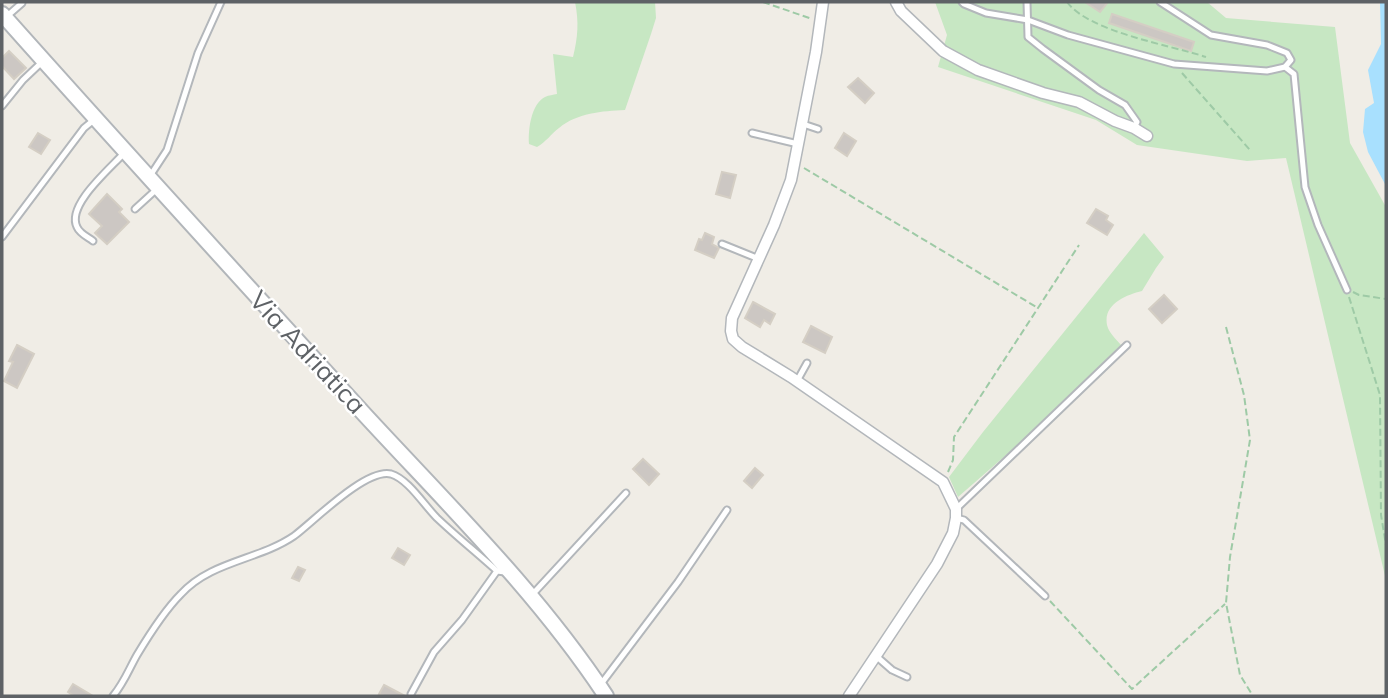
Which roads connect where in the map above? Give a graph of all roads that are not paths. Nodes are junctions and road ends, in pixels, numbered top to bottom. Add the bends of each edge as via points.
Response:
1 (221, 2) edge
2 (823, 2) edge
3 (896, 2) edge
4 (962, 2) edge
5 (1027, 2) edge
6 (1160, 2) edge
7 (22, 3) edge
8 (3, 16) edge
9 (1028, 20) junction
10 (43, 61) junction
11 (1285, 67) junction
12 (2, 106) edge
13 (95, 119) junction
14 (803, 124) junction
15 (1134, 128) junction
16 (818, 129) dead end
17 (752, 133) dead end
18 (1147, 136) dead end
19 (799, 144) junction
20 (125, 152) junction
21 (153, 183) junction
22 (135, 209) dead end
23 (2, 237) edge
24 (93, 241) dead end
25 (722, 244) dead end
26 (759, 259) junction
27 (1347, 290) road end
28 (1127, 345) dead end
29 (807, 363) dead end
30 (797, 381) junction
31 (626, 493) dead end
32 (727, 510) dead end
33 (956, 514) junction
34 (497, 571) junction
35 (512, 573) junction
36 (531, 596) junction
37 (1045, 596) road end
38 (876, 656) junction
39 (907, 677) dead end
40 (603, 691) edge
41 (411, 694) dead end
42 (113, 696) edge
43 (849, 696) edge

1 - 21 lane via 198,52
2 - 14 street
3 - 15 street via 943,51 978,70 1079,102
4 - 9 lane via 986,13
5 - 9 lane
6 - 11 lane via 1211,35 1287,52 1290,60
7 - 8 lane
8 - 10 main road, Via Adriatica
9 - 11 lane via 1174,64 1267,71
9 - 15 lane via 1028,37 1125,105 1137,122
10 - 12 lane
10 - 13 main road, Via Adriatica
11 - 27 lane via 1294,74 1310,207
13 - 20 main road, Via Adriatica
13 - 23 lane
14 - 16 lane
14 - 19 street
15 - 18 street
17 - 19 lane
19 - 26 street via 791,180
20 - 21 main road, Via Adriatica
20 - 24 lane via 77,208 78,231
21 - 22 lane
21 - 35 main road, Via Adriatica
25 - 26 lane
26 - 30 street via 732,318 733,339
28 - 33 lane
29 - 30 lane
30 - 33 street via 943,482
31 - 36 lane
32 - 40 lane
33 - 37 lane
33 - 38 street via 953,533 937,564
34 - 35 lane
34 - 41 lane via 434,652
34 - 42 lane via 436,517 400,477 375,475 346,492 283,543 200,577 164,616
35 - 36 main road, Via Adriatica
36 - 40 main road, Via Adriatica
38 - 39 lane
38 - 43 street

